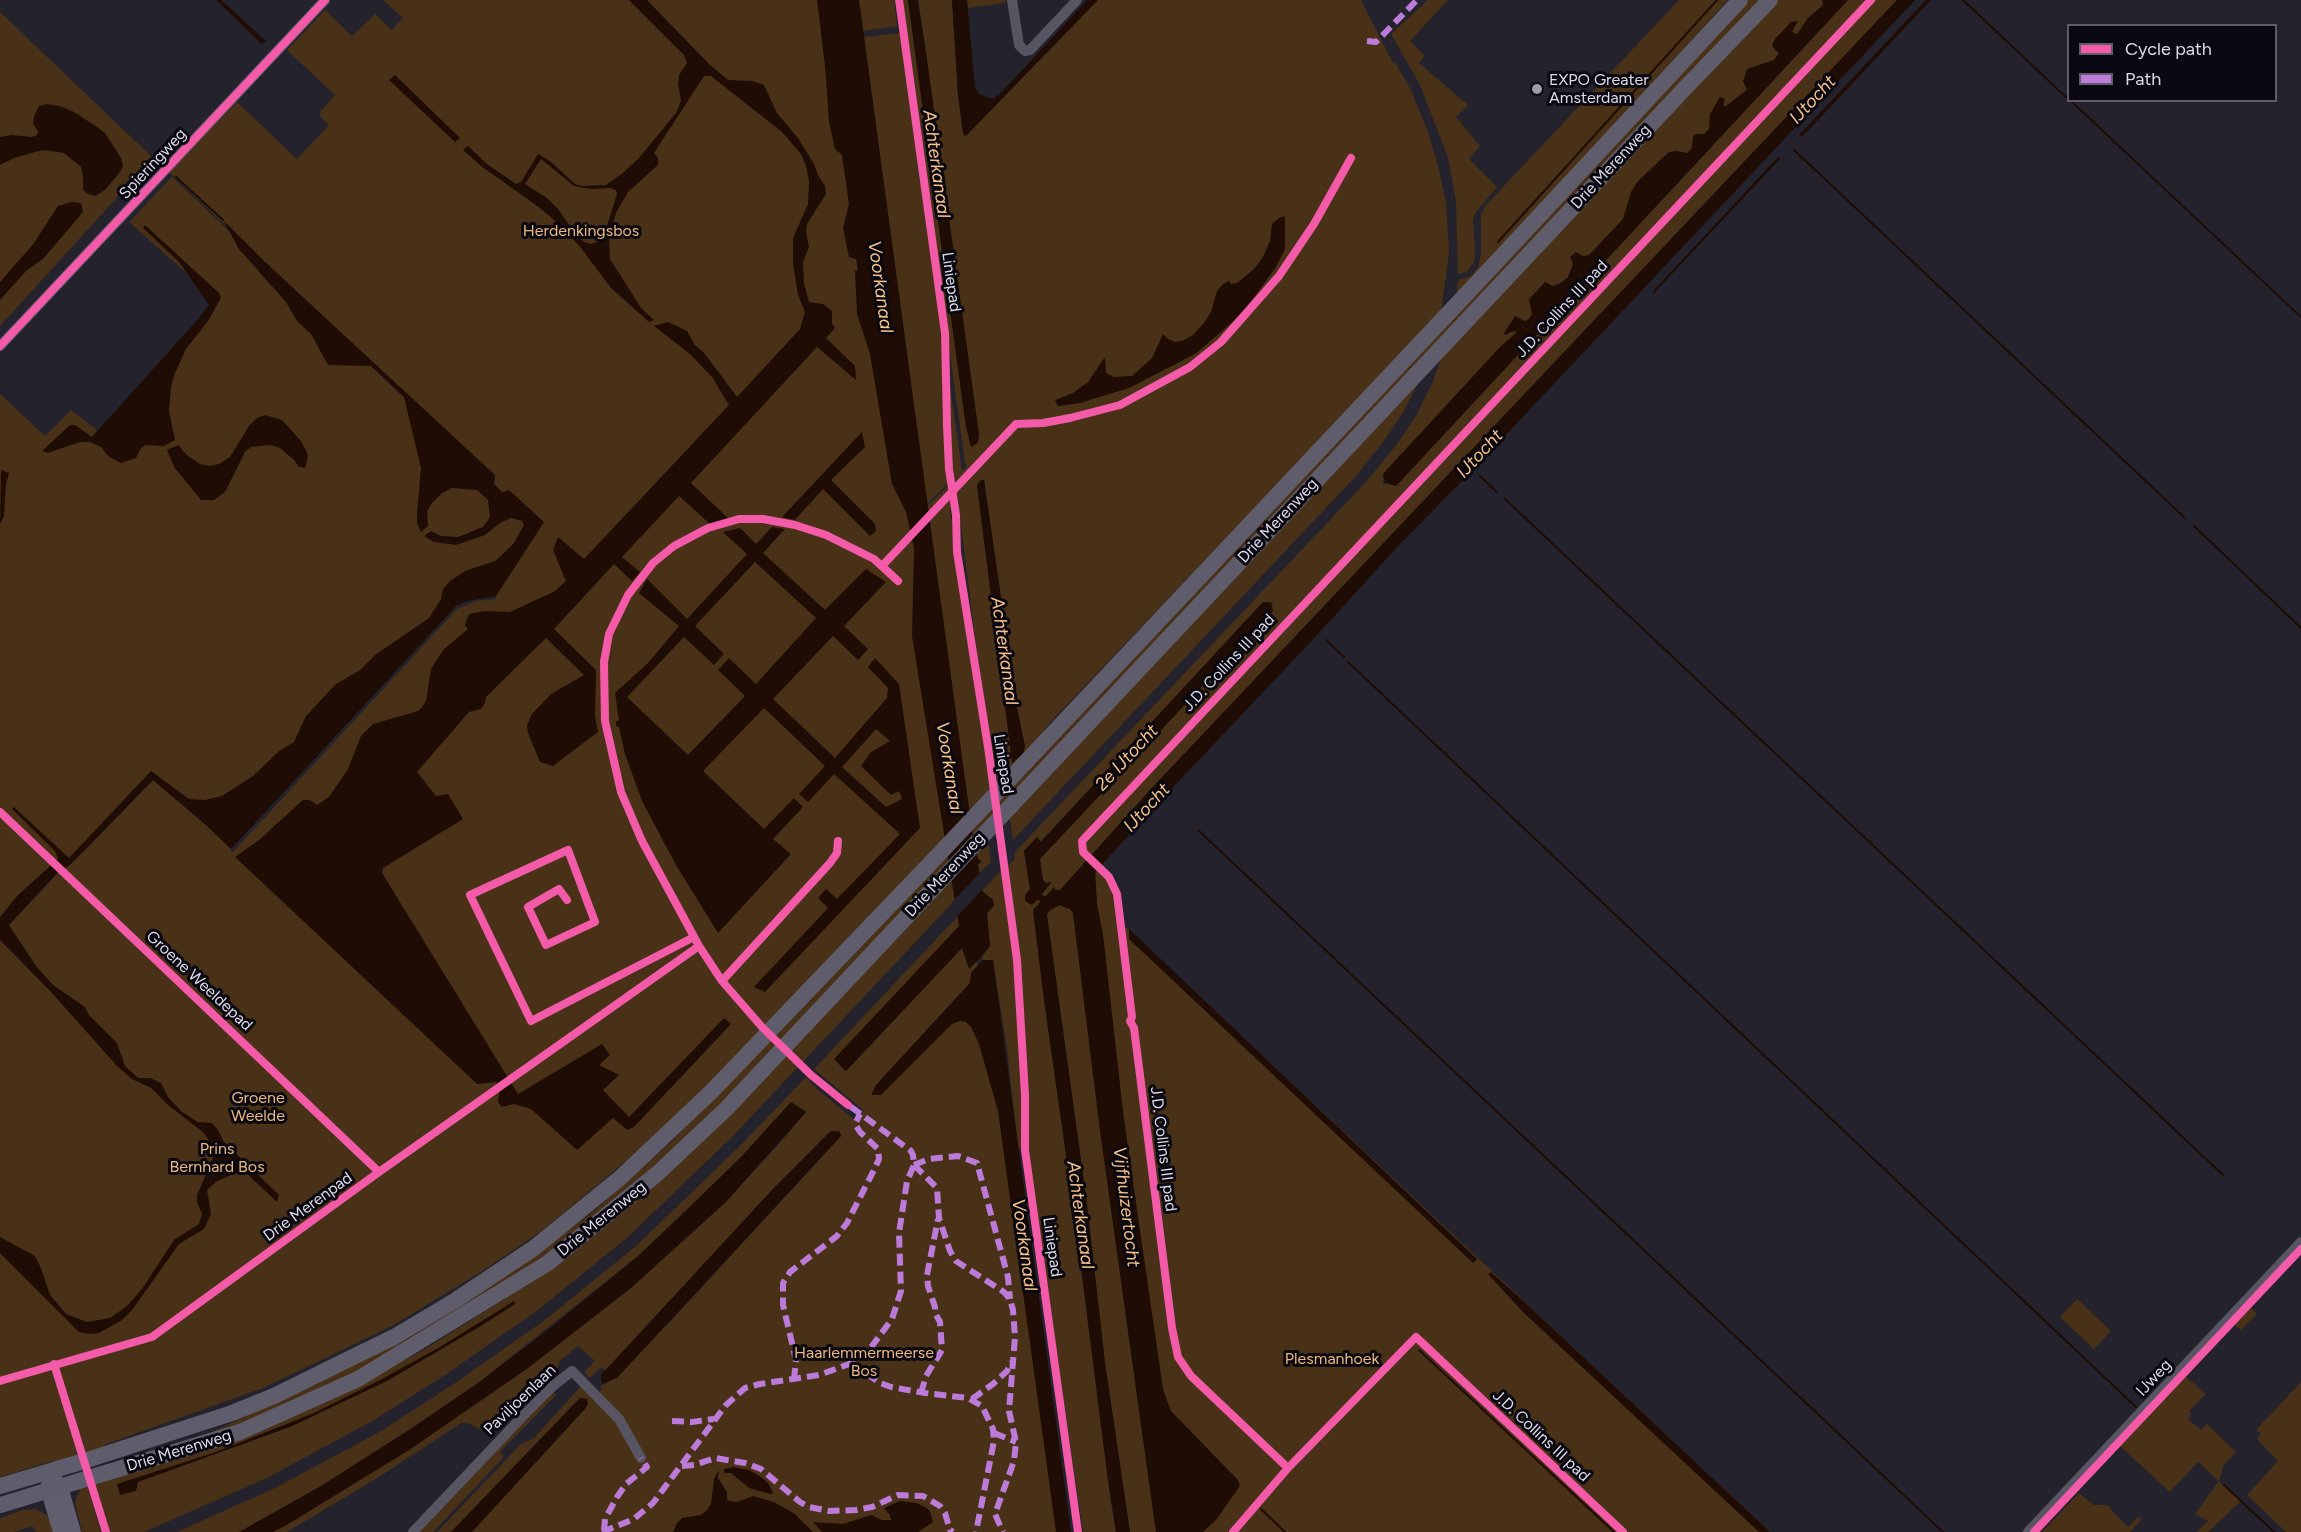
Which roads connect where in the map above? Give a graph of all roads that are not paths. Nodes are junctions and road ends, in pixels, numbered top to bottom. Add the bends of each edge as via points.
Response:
1 (325, 0) edge
2 (1077, 0) edge
3 (1740, 0) edge
4 (1770, 0) edge
5 (1014, 2) edge
6 (0, 346) edge
7 (2301, 1242) edge
8 (641, 1458) dead end
9 (50, 1471) junction
10 (0, 1486) edge
11 (54, 1489) junction
12 (0, 1505) edge
13 (60, 1532) edge
14 (74, 1532) edge
15 (413, 1532) edge
16 (2028, 1532) edge

1 - 6 street, Spieringweg
2 - 5 street via 1025,51 1019,45
3 - 9 highway, Drie Merenweg via 942,851 712,1091 620,1178 534,1248 394,1337 232,1413
4 - 11 highway, Drie Merenweg via 727,1108 658,1173 548,1263 358,1379 240,1432
7 - 16 street, IJweg
8 - 15 street, Paviljoenlaan via 619,1419 572,1371 522,1416
9 - 10 highway, Drie Merenweg
9 - 11 main road
11 - 12 highway, Drie Merenweg
11 - 13 main road
11 - 14 main road

